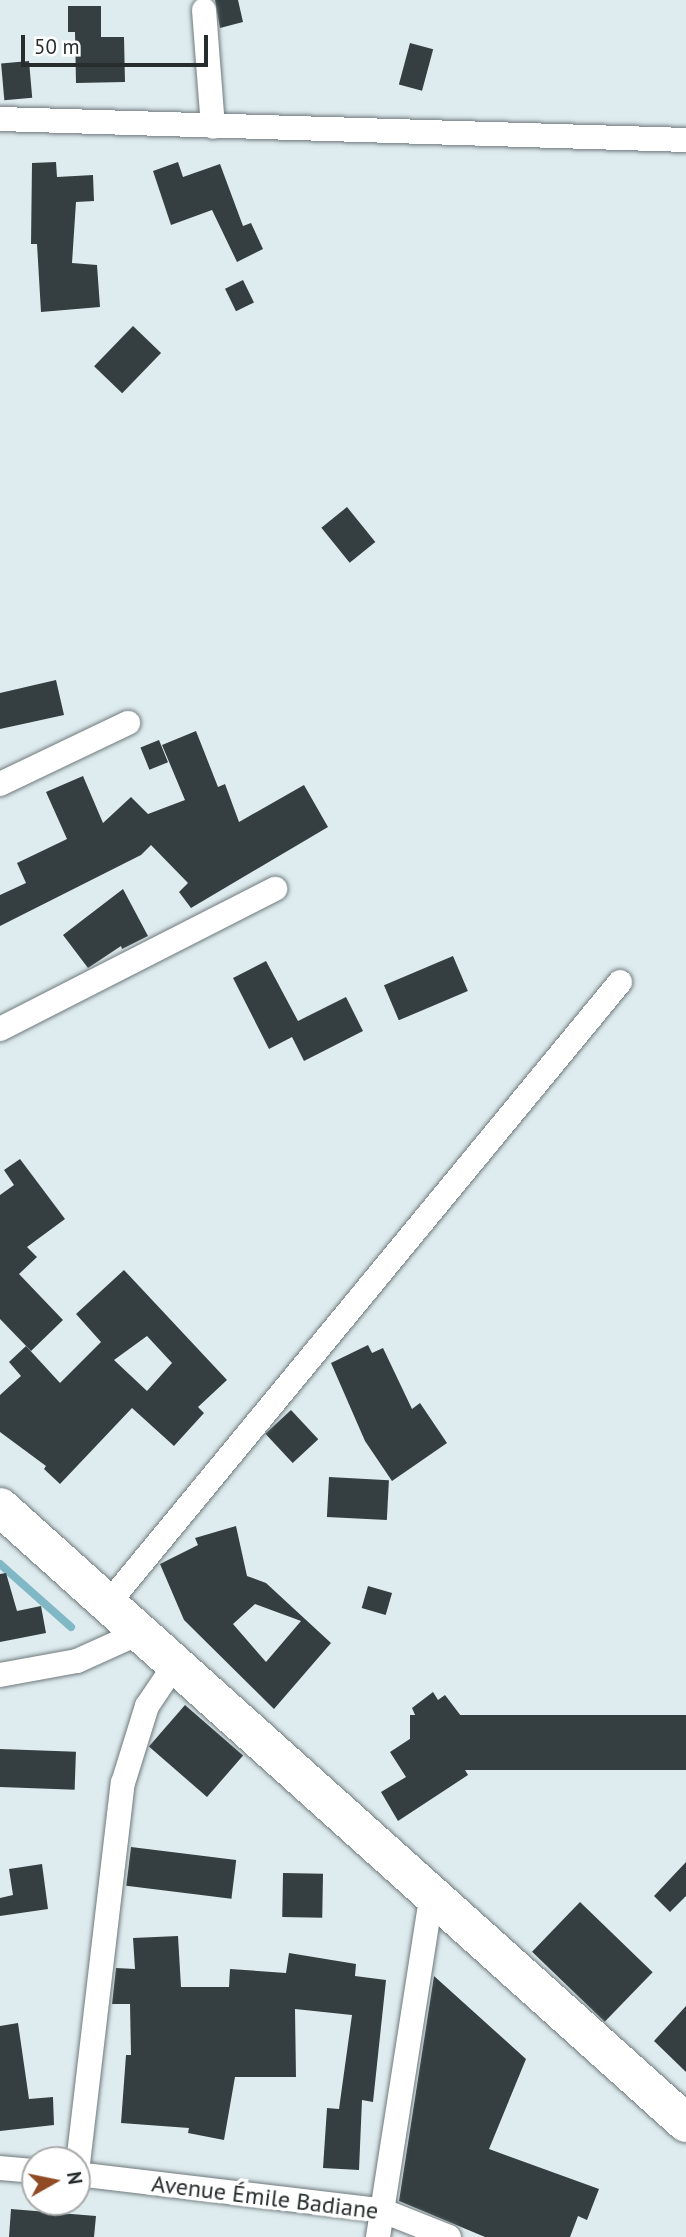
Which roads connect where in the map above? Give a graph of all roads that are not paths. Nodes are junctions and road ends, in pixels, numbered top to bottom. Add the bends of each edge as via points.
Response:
1 (204, 10) dead end
2 (0, 119) edge
3 (213, 127) junction
4 (686, 140) edge
5 (128, 723) dead end
6 (0, 784) edge
7 (275, 889) dead end
8 (620, 982) dead end
9 (0, 1029) edge
10 (0, 1507) edge
11 (107, 1605) junction
12 (139, 1633) junction
13 (176, 1663) junction
14 (0, 1675) edge
15 (432, 1893) junction
16 (686, 2123) edge
17 (80, 2146) edge
18 (0, 2168) edge
19 (21, 2170) edge
20 (91, 2175) edge
21 (382, 2210) junction
22 (378, 2237) edge
23 (449, 2237) edge

1 - 3 street
2 - 3 street
3 - 4 street
5 - 6 street
7 - 9 street
8 - 11 street
10 - 11 main road
11 - 12 main road
12 - 13 main road
12 - 14 street via 78,1661
13 - 15 main road
13 - 17 street via 147,1706 122,1783
15 - 16 main road
15 - 21 street
18 - 19 street
20 - 21 street, Avenue Émile Badiane
21 - 22 street
21 - 23 street, Avenue Émile Badiane

